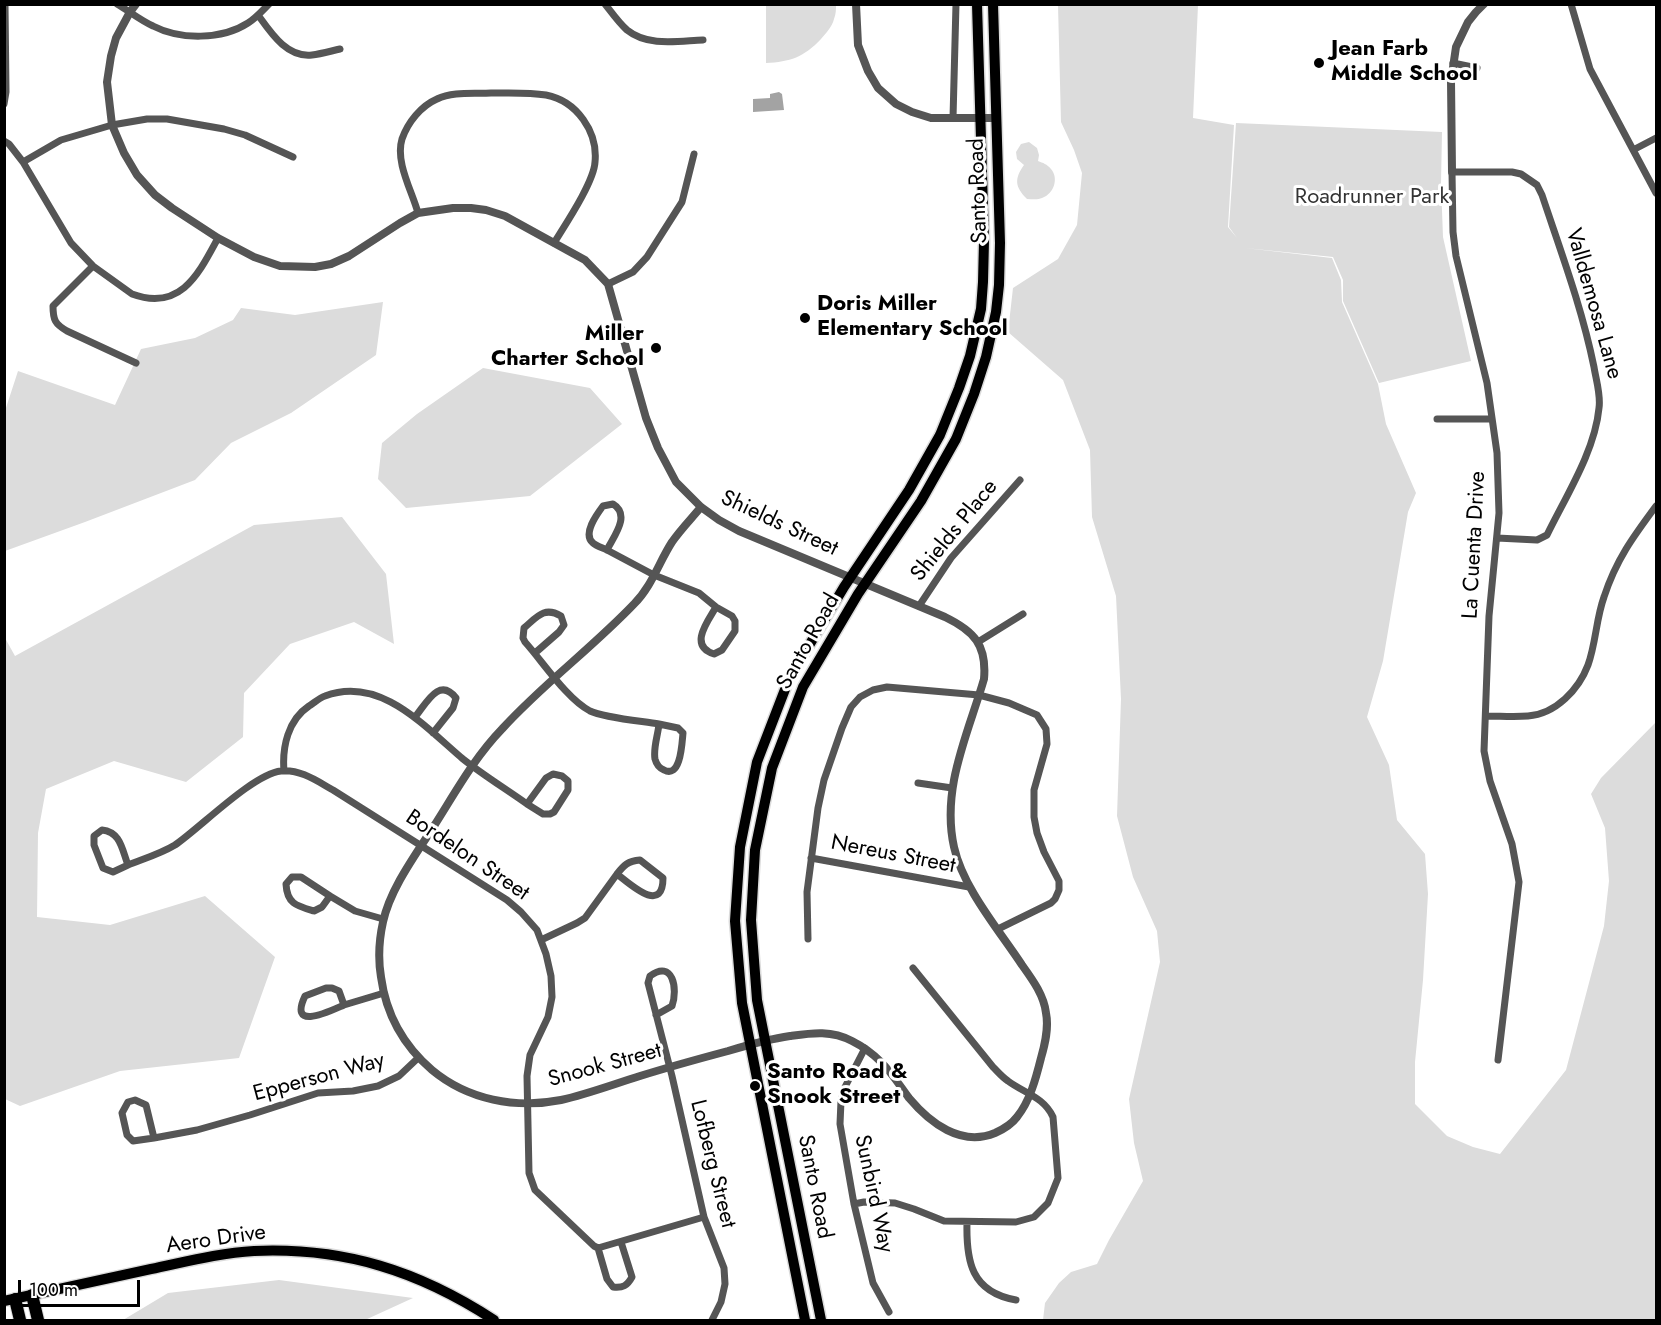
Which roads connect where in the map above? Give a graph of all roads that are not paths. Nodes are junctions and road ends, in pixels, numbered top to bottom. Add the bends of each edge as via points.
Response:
1 (4, 4) edge
2 (117, 4) edge
3 (269, 4) edge
4 (605, 4) edge
5 (856, 4) edge
6 (956, 4) edge
7 (977, 4) edge
8 (993, 4) edge
9 (1484, 4) edge
10 (1571, 4) edge
11 (133, 8) edge
12 (258, 15) junction
13 (703, 40) dead end
14 (340, 48) dead end
15 (1453, 63) junction
16 (1477, 68) dead end
17 (4, 104) edge
18 (953, 118) junction
19 (980, 118) junction
20 (996, 118) junction
21 (112, 125) junction
22 (1656, 138) edge
23 (4, 141) edge
24 (1633, 150) junction
25 (694, 154) dead end
26 (293, 157) dead end
27 (23, 162) junction
28 (1452, 172) junction
29 (1656, 193) edge
30 (418, 213) junction
31 (218, 238) junction
32 (554, 243) junction
33 (93, 266) junction
34 (608, 284) junction
35 (136, 363) dead end
36 (1437, 419) dead end
37 (1492, 419) junction
38 (1020, 480) dead end
39 (1656, 506) edge
40 (701, 507) junction
41 (1497, 538) junction
42 (607, 550) junction
43 (654, 575) junction
44 (851, 578) junction
45 (866, 583) junction
46 (919, 606) junction
47 (717, 607) junction
48 (1023, 614) dead end
49 (978, 642) junction
50 (535, 653) junction
51 (555, 677) junction
52 (980, 695) junction
53 (1486, 716) junction
54 (415, 717) junction
55 (659, 724) junction
56 (433, 733) junction
57 (472, 765) junction
58 (284, 771) junction
59 (918, 783) dead end
60 (952, 788) junction
61 (527, 804) junction
62 (421, 845) junction
63 (811, 858) junction
64 (128, 866) junction
65 (617, 874) junction
66 (969, 887) junction
67 (330, 896) junction
68 (383, 919) junction
69 (998, 929) junction
70 (541, 939) junction
71 (808, 939) dead end
72 (913, 968) dead end
73 (384, 993) junction
74 (344, 1005) junction
75 (656, 1015) junction
76 (765, 1042) junction
77 (749, 1045) junction
78 (865, 1048) junction
79 (418, 1058) junction
80 (1498, 1060) dead end
81 (670, 1067) junction
82 (1030, 1094) junction
83 (527, 1104) junction
84 (154, 1138) junction
85 (854, 1204) junction
86 (704, 1217) junction
87 (967, 1222) junction
88 (621, 1242) junction
89 (598, 1248) junction
90 (32, 1295) junction
91 (10, 1300) edge
92 (1016, 1300) dead end
93 (889, 1312) dead end
94 (20, 1320) edge
95 (38, 1320) edge
96 (494, 1320) edge
97 (712, 1320) edge
98 (804, 1320) edge
99 (821, 1320) edge

1 - 17 street
2 - 11 street
3 - 12 street
4 - 13 street via 621,24 640,38
5 - 18 street via 858,45 878,88 912,112 931,118
6 - 18 street
7 - 19 main road, Santo Road
8 - 20 main road, Santo Road
9 - 15 street, La Cuenta Drive via 1468,22
10 - 24 street via 1590,69
11 - 12 street via 155,27 183,35 232,31
11 - 21 street, Shields Street via 111,56 107,82
12 - 14 street via 295,54 311,56
15 - 16 street
15 - 28 street, La Cuenta Drive
18 - 19 street
19 - 20 street
19 - 44 main road, Santo Road via 983,282 970,356 940,435
20 - 45 main road, Santo Road via 999,285 986,357 956,439 921,501
21 - 26 street via 167,118 245,135
21 - 27 street via 61,140
21 - 31 street, Shields Street via 137,175 155,195
22 - 24 street
23 - 27 street
24 - 29 street
25 - 34 street via 682,202 646,257 633,272
27 - 33 street via 71,243
28 - 37 street, La Cuenta Drive via 1456,256
28 - 41 street, Valldemosa Lane via 1512,172 1537,185 1578,301 1599,395 1591,446 1547,535 1537,540
30 - 31 street, Shields Street via 349,256 315,267 280,266
30 - 32 street, Shields Street via 453,208 486,210
30 - 32 street via 402,166 402,141 421,109 437,98 456,94 547,95 564,102 589,126 596,164
31 - 33 street via 188,285 158,299 132,294
32 - 34 street, Shields Street via 585,260
33 - 35 street via 53,306 53,319 67,331
34 - 40 street, Shields Street via 658,448 676,482
36 - 37 street
37 - 41 street, La Cuenta Drive via 1497,453
38 - 46 street, Shields Place via 951,558
39 - 53 street via 1616,565 1603,599 1588,664 1575,689 1549,709 1530,716
40 - 43 street, Snook Street via 672,542
40 - 44 street, Shields Street via 739,531
41 - 53 street, La Cuenta Drive via 1489,616
42 - 42 street via 621,520 621,512 613,504 603,506 589,531 592,543
42 - 43 street
43 - 47 street via 699,593
43 - 51 street, Snook Street via 633,605
44 - 45 street, Shields Street
44 - 77 main road, Santo Road via 789,679 757,762 744,820 735,921
45 - 46 street, Shields Street
45 - 76 main road, Santo Road via 803,687 772,768 761,817 751,920 757,1000
46 - 49 street, Shields Street via 956,622
47 - 47 street via 702,632 701,642 714,654 722,650 735,631 732,616
48 - 49 street
49 - 52 street via 985,667
50 - 50 street via 564,626 561,616 544,612 524,628 523,638
50 - 51 street
51 - 55 street via 574,700 590,711
51 - 57 street, Snook Street via 499,731
52 - 60 street
52 - 63 street via 887,687 860,697 851,707 824,780
52 - 69 street via 1037,714 1046,729 1047,744 1034,790 1034,817 1044,852 1059,881 1059,890 1051,903
53 - 80 street, La Cuenta Drive via 1484,751 1512,844 1519,882
54 - 56 street
54 - 56 street via 437,690 451,692 456,698 453,708
54 - 58 street via 379,697 360,692 323,697 302,711 290,727 283,749
55 - 55 street via 655,756 657,764 668,771 678,765 683,733
56 - 57 street
57 - 61 street
57 - 62 street, Snook Street
58 - 62 street, Bordelon Street via 311,777
58 - 64 street via 258,781 174,846
59 - 60 street
60 - 66 street via 950,817 955,851
61 - 61 street via 543,814 554,812 568,790 568,781 553,774
62 - 68 street, Snook Street
62 - 70 street, Bordelon Street via 507,900
63 - 66 street, Nereus Street
63 - 71 street
64 - 64 street via 116,835 102,830 94,836 103,868 113,872
65 - 65 street via 643,894 658,894 663,887 663,878 640,860 625,864
65 - 70 street via 585,918
66 - 69 street
67 - 67 street via 301,877 292,877 286,884 290,900 303,908 314,911
67 - 68 street via 355,911
68 - 73 street, Snook Street via 380,975
69 - 82 street via 1037,987 1046,1012 1046,1040
70 - 83 street, Bordelon Street via 552,997 548,1017 530,1055
72 - 82 street via 993,1067
73 - 74 street
73 - 79 street, Snook Street via 406,1044
74 - 74 street via 339,991 326,988 304,996 300,1006 302,1013 312,1018
75 - 75 street, Lofberg Street via 672,1006 675,997 672,977 663,970 650,976 648,983
75 - 81 street, Lofberg Street
76 - 77 street, Snook Street
76 - 78 street, Snook Street via 829,1033
76 - 99 main road, Santo Road
77 - 81 street, Snook Street
77 - 98 main road, Santo Road
78 - 82 street, Snook Street via 883,1063 912,1102 944,1129 959,1135 985,1137 1007,1127 1017,1118
78 - 85 street, Sunbird Way via 845,1087 840,1116
79 - 83 street, Snook Street via 443,1079 471,1094
79 - 84 street, Epperson Way via 399,1076 378,1086 318,1093 197,1130
81 - 83 street, Snook Street via 559,1100
81 - 86 street, Lofberg Street
82 - 87 street via 1049,1108 1053,1117 1058,1178 1048,1203 1034,1217 1016,1222
83 - 89 street, Bordelon Street via 529,1173 535,1190
84 - 84 street, Epperson Way via 146,1105 135,1100 128,1102 122,1113 127,1135 133,1141
85 - 87 street via 895,1203 944,1221
85 - 93 street, Sunbird Way via 873,1283
86 - 88 street
86 - 97 street, Lofberg Street via 724,1268 722,1302
87 - 92 street via 968,1256 976,1277 993,1293
88 - 89 street
88 - 89 street via 632,1277 621,1288 613,1287 607,1279
90 - 91 main road, Aero Drive
90 - 95 highway
90 - 96 main road, Aero Drive via 206,1257 286,1251 343,1257 393,1269 428,1283
91 - 94 highway

